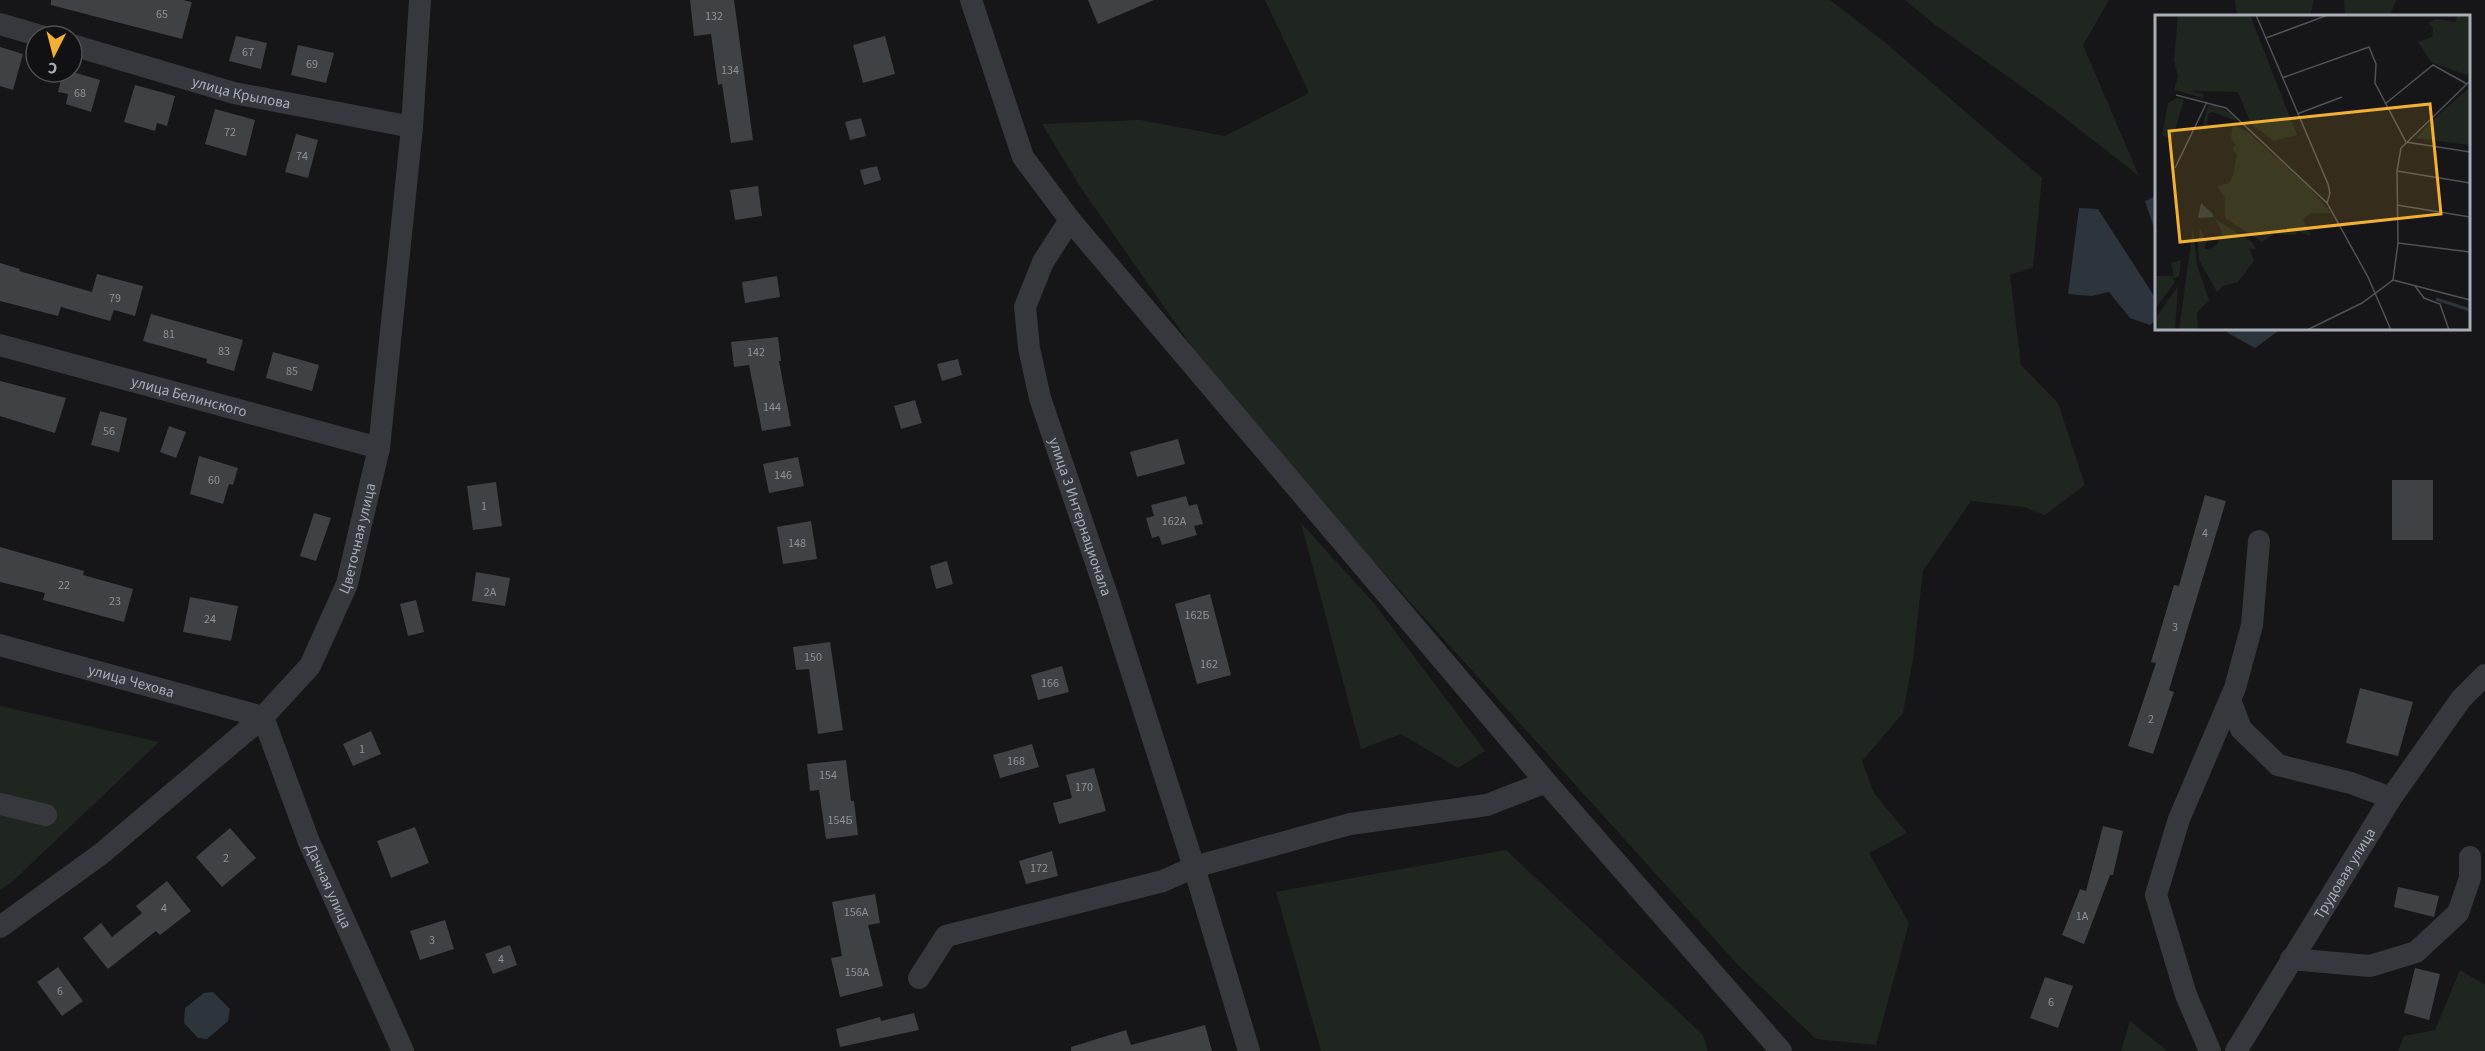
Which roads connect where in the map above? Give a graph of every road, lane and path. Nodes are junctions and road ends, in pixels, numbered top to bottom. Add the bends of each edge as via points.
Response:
1 (420, 0) edge
2 (971, 0) edge
3 (0, 24) edge
4 (24, 31) edge
5 (84, 49) edge
6 (412, 127) junction
7 (1070, 220) junction
8 (0, 345) edge
9 (379, 448) junction
10 (2259, 541) dead end
11 (0, 645) edge
12 (2485, 675) edge
13 (2230, 700) junction
14 (263, 717) junction
15 (1545, 782) junction
16 (2391, 798) junction
17 (0, 804) edge
18 (46, 814) dead end
19 (2470, 856) dead end
20 (1194, 867) junction
21 (0, 927) edge
22 (2291, 959) junction
23 (919, 978) dead end
24 (403, 1051) edge
25 (1249, 1051) edge
26 (1781, 1051) edge
27 (2210, 1051) edge
28 (2236, 1051) edge

1 - 6 street, Цветочная улица
2 - 7 street via 1023,157
3 - 4 street
5 - 6 street, улица Крылова via 234,93
6 - 9 street, Цветочная улица
7 - 15 street
7 - 20 street, улица 3 Интернационала via 1043,262 1025,307 1029,348 1040,398
8 - 9 street, улица Белинского
9 - 14 street, Цветочная улица via 347,584 310,666
10 - 13 street via 2252,624
11 - 14 street, улица Чехова
12 - 16 street, Трудовая улица via 2461,699
13 - 16 street via 2241,729 2278,765 2351,783
13 - 27 street via 2179,819 2156,895 2186,995
14 - 21 street, Цветочная улица via 101,854
14 - 24 street, Дачная улица via 309,842
15 - 20 street via 1487,805 1350,824
15 - 26 street
16 - 22 street, Трудовая улица
17 - 18 street
19 - 22 street via 2470,878 2458,914 2416,952 2370,966
20 - 23 street via 1163,881 946,936
20 - 25 street, улица 3 Интернационала
22 - 28 street, Трудовая улица

